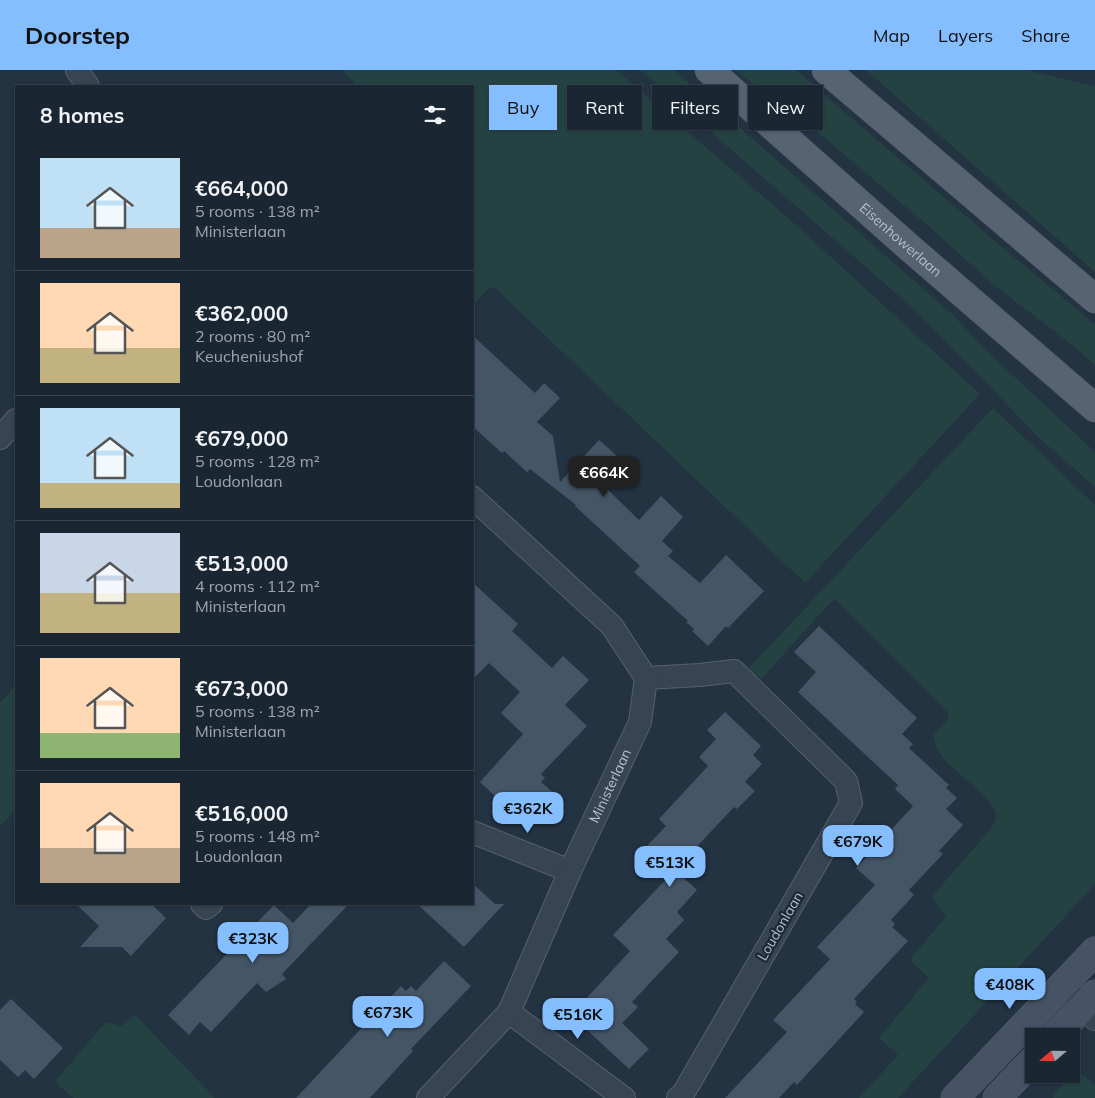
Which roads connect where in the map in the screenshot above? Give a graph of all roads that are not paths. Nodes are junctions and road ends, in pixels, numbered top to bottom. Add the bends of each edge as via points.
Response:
1 (78, 70) edge
2 (709, 70) edge
3 (826, 70) edge
4 (87, 85) edge
5 (1095, 299) edge
6 (1095, 408) edge
7 (15, 421) edge
8 (0, 438) edge
9 (474, 499) edge
10 (646, 678) junction
11 (474, 833) edge
12 (570, 871) junction
13 (1095, 951) edge
14 (1064, 985) junction
15 (1091, 1006) edge
16 (509, 1012) junction
17 (1065, 1028) edge
18 (1025, 1068) edge
19 (428, 1098) edge
20 (624, 1098) edge
21 (678, 1098) edge
22 (955, 1098) edge
23 (997, 1098) edge

1 - 4 street
2 - 6 main road, Eisenhowerlaan
3 - 5 main road
7 - 8 street
9 - 10 street via 612,626
10 - 12 street, Ministerlaan via 640,722
10 - 21 street, Loudonlaan via 734,671 846,781 851,804
11 - 12 street
12 - 16 street, Ministerlaan
13 - 14 main road
14 - 15 street
14 - 22 main road
15 - 17 main road
16 - 19 street, Ministerlaan
16 - 20 street
18 - 23 main road

